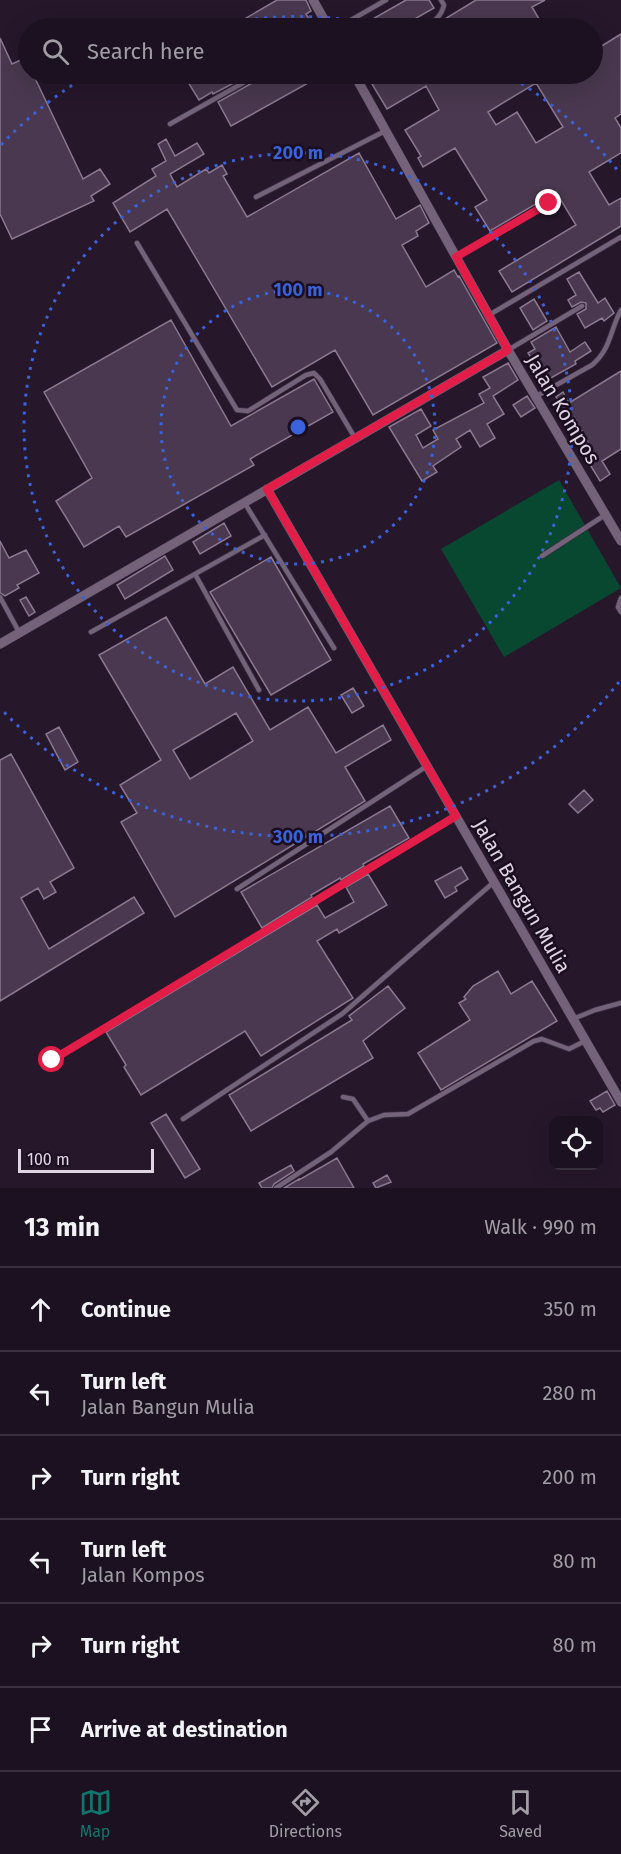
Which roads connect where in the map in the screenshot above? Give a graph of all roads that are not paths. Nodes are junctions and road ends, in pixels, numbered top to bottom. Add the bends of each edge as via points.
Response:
1 (313, 0) edge
2 (386, 0) edge
3 (441, 0) edge
4 (323, 18) edge
5 (354, 18) edge
6 (438, 18) edge
7 (241, 84) edge
8 (360, 84) edge
9 (170, 124) dead end
10 (386, 130) junction
11 (256, 196) dead end
12 (549, 203) dead end
13 (621, 237) edge
14 (138, 243) dead end
15 (456, 257) junction
16 (582, 306) dead end
17 (621, 310) edge
18 (489, 316) junction
19 (508, 350) junction
20 (535, 397) junction
21 (355, 438) junction
22 (267, 489) junction
23 (244, 502) junction
24 (605, 515) junction
25 (265, 535) junction
26 (621, 541) edge
27 (542, 556) dead end
28 (195, 574) junction
29 (0, 597) edge
30 (621, 598) edge
31 (621, 612) edge
32 (19, 632) junction
33 (91, 632) dead end
34 (0, 644) edge
35 (334, 648) dead end
36 (259, 690) dead end
37 (427, 766) junction
38 (456, 816) junction
39 (494, 882) junction
40 (237, 889) dead end
41 (621, 1004) edge
42 (573, 1019) junction
43 (585, 1041) junction
44 (52, 1060) dead end
45 (343, 1097) dead end
46 (621, 1102) edge
47 (183, 1119) dead end
48 (368, 1121) junction
49 (276, 1188) edge

1 - 4 street
2 - 5 lane
3 - 6 lane via 444,5
7 - 9 lane
8 - 10 street, Jalan Kompos
10 - 11 lane
10 - 15 street, Jalan Kompos
12 - 15 lane
13 - 18 lane
14 - 21 lane via 237,410 248,411 314,373
15 - 18 street, Jalan Kompos
16 - 19 lane
17 - 20 lane via 600,358
18 - 19 street, Jalan Kompos
19 - 20 street, Jalan Kompos
19 - 21 street
20 - 24 street, Jalan Kompos
21 - 22 street
22 - 23 street
22 - 37 street, Jalan Bangun Mulia
23 - 25 lane
23 - 32 street
24 - 26 street, Jalan Kompos
24 - 27 lane
25 - 28 lane
25 - 35 lane
28 - 33 lane
28 - 36 lane
29 - 32 lane
30 - 31 lane
32 - 34 street
37 - 38 street, Jalan Bangun Mulia
37 - 40 lane
38 - 39 street, Jalan Bangun Mulia
38 - 44 lane
39 - 42 street, Jalan Bangun Mulia
39 - 47 lane via 342,1014
41 - 42 lane
42 - 43 street, Jalan Bangun Mulia
43 - 46 street, Jalan Bangun Mulia
43 - 48 lane via 569,1049 542,1039 534,1041 408,1114 384,1115
45 - 48 lane via 353,1100
48 - 49 lane via 331,1152

